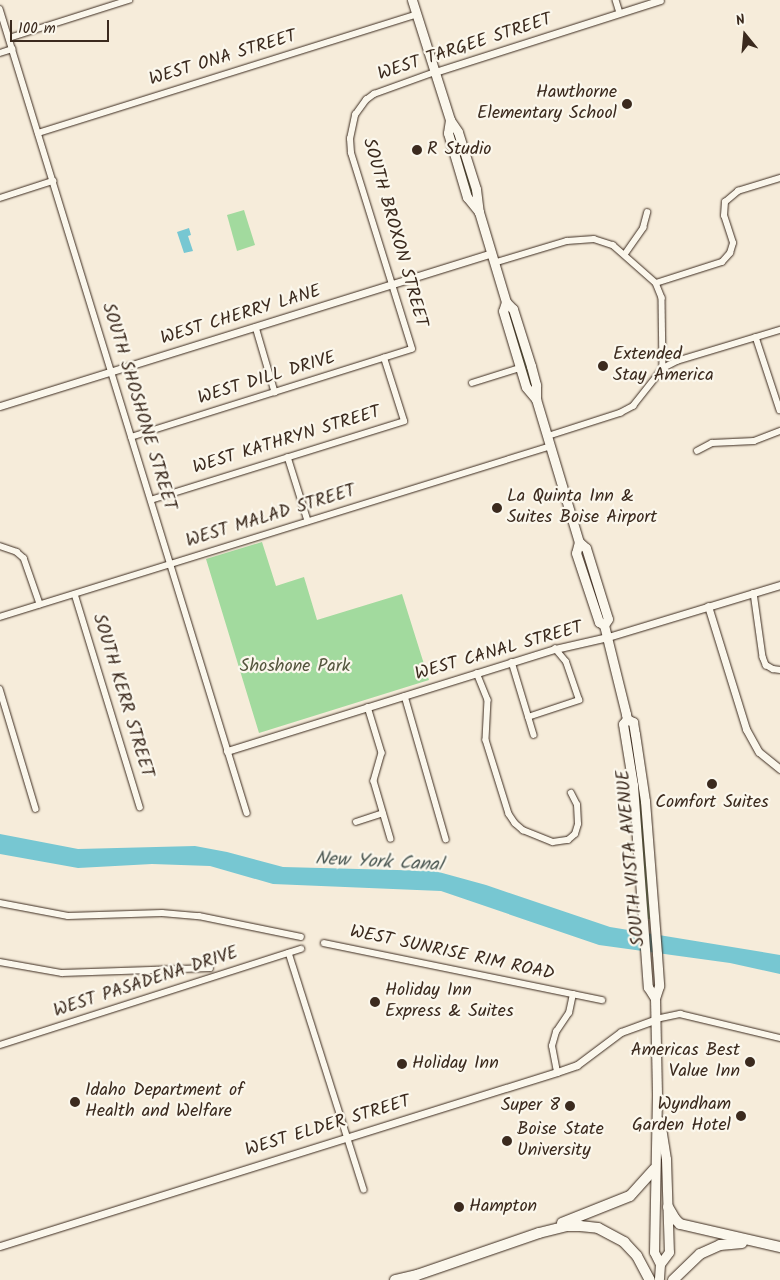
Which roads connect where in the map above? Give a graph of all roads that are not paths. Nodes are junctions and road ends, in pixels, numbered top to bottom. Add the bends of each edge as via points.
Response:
1 (129, 0) edge
2 (412, 0) edge
3 (616, 0) edge
4 (660, 0) edge
5 (0, 9) edge
6 (620, 13) junction
7 (417, 14) junction
8 (9, 38) junction
9 (12, 49) junction
10 (0, 53) edge
11 (435, 72) junction
12 (366, 100) joint
13 (38, 133) junction
14 (780, 178) edge
15 (53, 181) junction
16 (0, 198) edge
17 (647, 213) dead end
18 (492, 253) junction
19 (625, 254) junction
20 (494, 263) junction
21 (656, 283) junction
22 (392, 284) junction
23 (506, 302) junction
24 (256, 327) junction
25 (780, 330) edge
26 (756, 337) junction
27 (412, 349) joint
28 (384, 358) junction
29 (520, 368) junction
30 (663, 368) junction
31 (111, 372) junction
32 (472, 383) dead end
33 (275, 392) junction
34 (536, 399) junction
35 (0, 406) edge
36 (780, 410) edge
37 (780, 432) edge
38 (548, 436) junction
39 (131, 437) junction
40 (551, 446) junction
41 (697, 451) dead end
42 (288, 457) junction
43 (150, 500) junction
44 (308, 521) junction
45 (0, 546) edge
46 (170, 563) junction
47 (780, 585) edge
48 (754, 592) junction
49 (74, 594) junction
50 (40, 604) junction
51 (708, 606) junction
52 (0, 617) edge
53 (608, 637) junction
54 (555, 649) junction
55 (512, 662) junction
56 (780, 670) edge
57 (477, 673) junction
58 (0, 689) edge
59 (405, 696) junction
60 (368, 707) junction
61 (528, 717) junction
62 (627, 719) junction
63 (534, 735) dead end
64 (228, 751) junction
65 (780, 769) edge
66 (571, 793) dead end
67 (140, 807) dead end
68 (36, 809) dead end
69 (247, 813) dead end
70 (383, 813) junction
71 (356, 822) dead end
72 (446, 838) dead end
73 (391, 839) dead end
74 (0, 903) edge
75 (302, 937) dead end
76 (324, 943) dead end
77 (301, 949) dead end
78 (289, 953) junction
79 (0, 962) edge
80 (210, 968) dead end
81 (573, 994) junction
82 (655, 998) junction
83 (602, 1000) dead end
84 (656, 1019) junction
85 (780, 1038) edge
86 (0, 1045) edge
87 (557, 1072) junction
88 (657, 1106) junction
89 (348, 1136) junction
90 (654, 1169) junction
91 (364, 1189) dead end
92 (668, 1206) junction
93 (539, 1233) junction
94 (756, 1242) junction
95 (0, 1246) edge
96 (780, 1247) edge
97 (660, 1264) junction
98 (395, 1280) edge
99 (650, 1280) edge
100 (659, 1280) edge
101 (674, 1280) edge

1 - 8 street
2 - 7 main road, SOUTH VISTA AVENUE
3 - 6 street
4 - 6 street, WEST TARGEE STREET
5 - 8 street, SOUTH SHOSHONE STREET
6 - 11 street, WEST TARGEE STREET
7 - 11 main road, SOUTH VISTA AVENUE
7 - 13 street, WEST ONA STREET
8 - 9 street, SOUTH SHOSHONE STREET
9 - 10 street
9 - 13 street, SOUTH SHOSHONE STREET
11 - 12 street, WEST TARGEE STREET via 386,88
11 - 18 main road, SOUTH VISTA AVENUE via 450,120 448,133 467,197 479,212
12 - 22 street, SOUTH BROXON STREET via 351,126 351,152
13 - 15 street, SOUTH SHOSHONE STREET
14 - 21 street via 738,191 725,202 724,216 732,243 730,253 722,262
15 - 16 street
15 - 31 street, SOUTH SHOSHONE STREET
17 - 19 street via 643,228
18 - 20 main road, SOUTH VISTA AVENUE
18 - 22 street, WEST CHERRY LANE
19 - 20 street via 604,242 581,239
19 - 21 street
20 - 23 main road, SOUTH VISTA AVENUE
21 - 30 street via 662,298
22 - 24 street, WEST CHERRY LANE
22 - 27 street, SOUTH BROXON STREET
23 - 29 main road, SOUTH VISTA AVENUE via 503,311
23 - 34 main road, SOUTH VISTA AVENUE via 513,309 531,366
24 - 31 street, WEST CHERRY LANE
24 - 33 street
25 - 26 street
26 - 30 street
26 - 36 street
27 - 28 street, WEST DILL DRIVE
28 - 33 street, WEST DILL DRIVE
28 - 42 street, WEST KATHRYN STREET via 404,421
29 - 32 street
29 - 34 main road, SOUTH VISTA AVENUE via 526,387
30 - 38 street via 633,406
31 - 35 street, WEST CHERRY LANE
31 - 39 street, SOUTH SHOSHONE STREET
33 - 39 street, WEST DILL DRIVE
34 - 38 main road, SOUTH VISTA AVENUE
37 - 41 street via 754,441 712,443
38 - 40 main road, SOUTH VISTA AVENUE
39 - 43 street, SOUTH SHOSHONE STREET
40 - 44 street, WEST MALAD STREET
40 - 53 main road, SOUTH VISTA AVENUE via 579,542 576,553 599,622 604,624
42 - 43 street, WEST KATHRYN STREET
42 - 44 street
43 - 46 street, SOUTH SHOSHONE STREET
44 - 46 street, WEST MALAD STREET
45 - 50 street via 18,552 24,558
46 - 49 street, WEST MALAD STREET
46 - 64 street, SOUTH SHOSHONE STREET
47 - 48 street, WEST CANAL STREET
48 - 51 street, WEST CANAL STREET
48 - 56 street via 763,656 766,665
49 - 50 street, WEST MALAD STREET
49 - 67 street, SOUTH KERR STREET
50 - 52 street, WEST MALAD STREET
51 - 53 street, WEST CANAL STREET
51 - 65 street via 746,729 759,752
53 - 54 street, WEST CANAL STREET
53 - 62 main road, SOUTH VISTA AVENUE
54 - 55 street, WEST CANAL STREET
54 - 61 street via 566,662 578,700
55 - 57 street, WEST CANAL STREET
55 - 61 street
57 - 59 street, WEST CANAL STREET
57 - 66 street via 488,700 486,740 509,814 515,823 522,830 553,842 568,840 575,834 578,824 577,805
58 - 68 street
59 - 60 street, WEST CANAL STREET
59 - 72 street
60 - 64 street, WEST CANAL STREET
60 - 70 street via 382,753 374,781
61 - 63 street
62 - 82 main road, SOUTH VISTA AVENUE via 623,724 633,785 648,987
62 - 82 main road, SOUTH VISTA AVENUE via 633,722 646,801 659,986
64 - 69 street, SOUTH SHOSHONE STREET
70 - 71 street
70 - 73 street
74 - 75 street via 68,916 162,913 200,916
76 - 81 street, WEST SUNRISE RIM ROAD
77 - 78 street, WEST PASADENA DRIVE
78 - 86 street, WEST PASADENA DRIVE
78 - 89 street
79 - 80 street via 62,972
81 - 83 street, WEST SUNRISE RIM ROAD
81 - 87 street, WEST SUNRISE RIM ROAD via 569,1013 556,1032 552,1046
82 - 84 main road, SOUTH VISTA AVENUE
84 - 85 street via 680,1014
84 - 87 street, WEST ELDER STREET via 621,1032 577,1065
84 - 88 main road, SOUTH VISTA AVENUE
87 - 89 street, WEST ELDER STREET
88 - 90 main road, SOUTH VISTA AVENUE
88 - 92 main road, SOUTH VISTA AVENUE via 666,1159
89 - 91 street
89 - 95 street, WEST ELDER STREET
90 - 93 highway via 638,1188 620,1201
90 - 97 main road, SOUTH VISTA AVENUE via 654,1252
92 - 94 highway via 680,1224
92 - 97 main road, SOUTH VISTA AVENUE via 669,1252
93 - 98 highway
93 - 99 highway via 566,1226 598,1228 624,1242
94 - 96 highway
94 - 101 highway via 720,1245 700,1254
97 - 100 main road, SOUTH VISTA AVENUE

